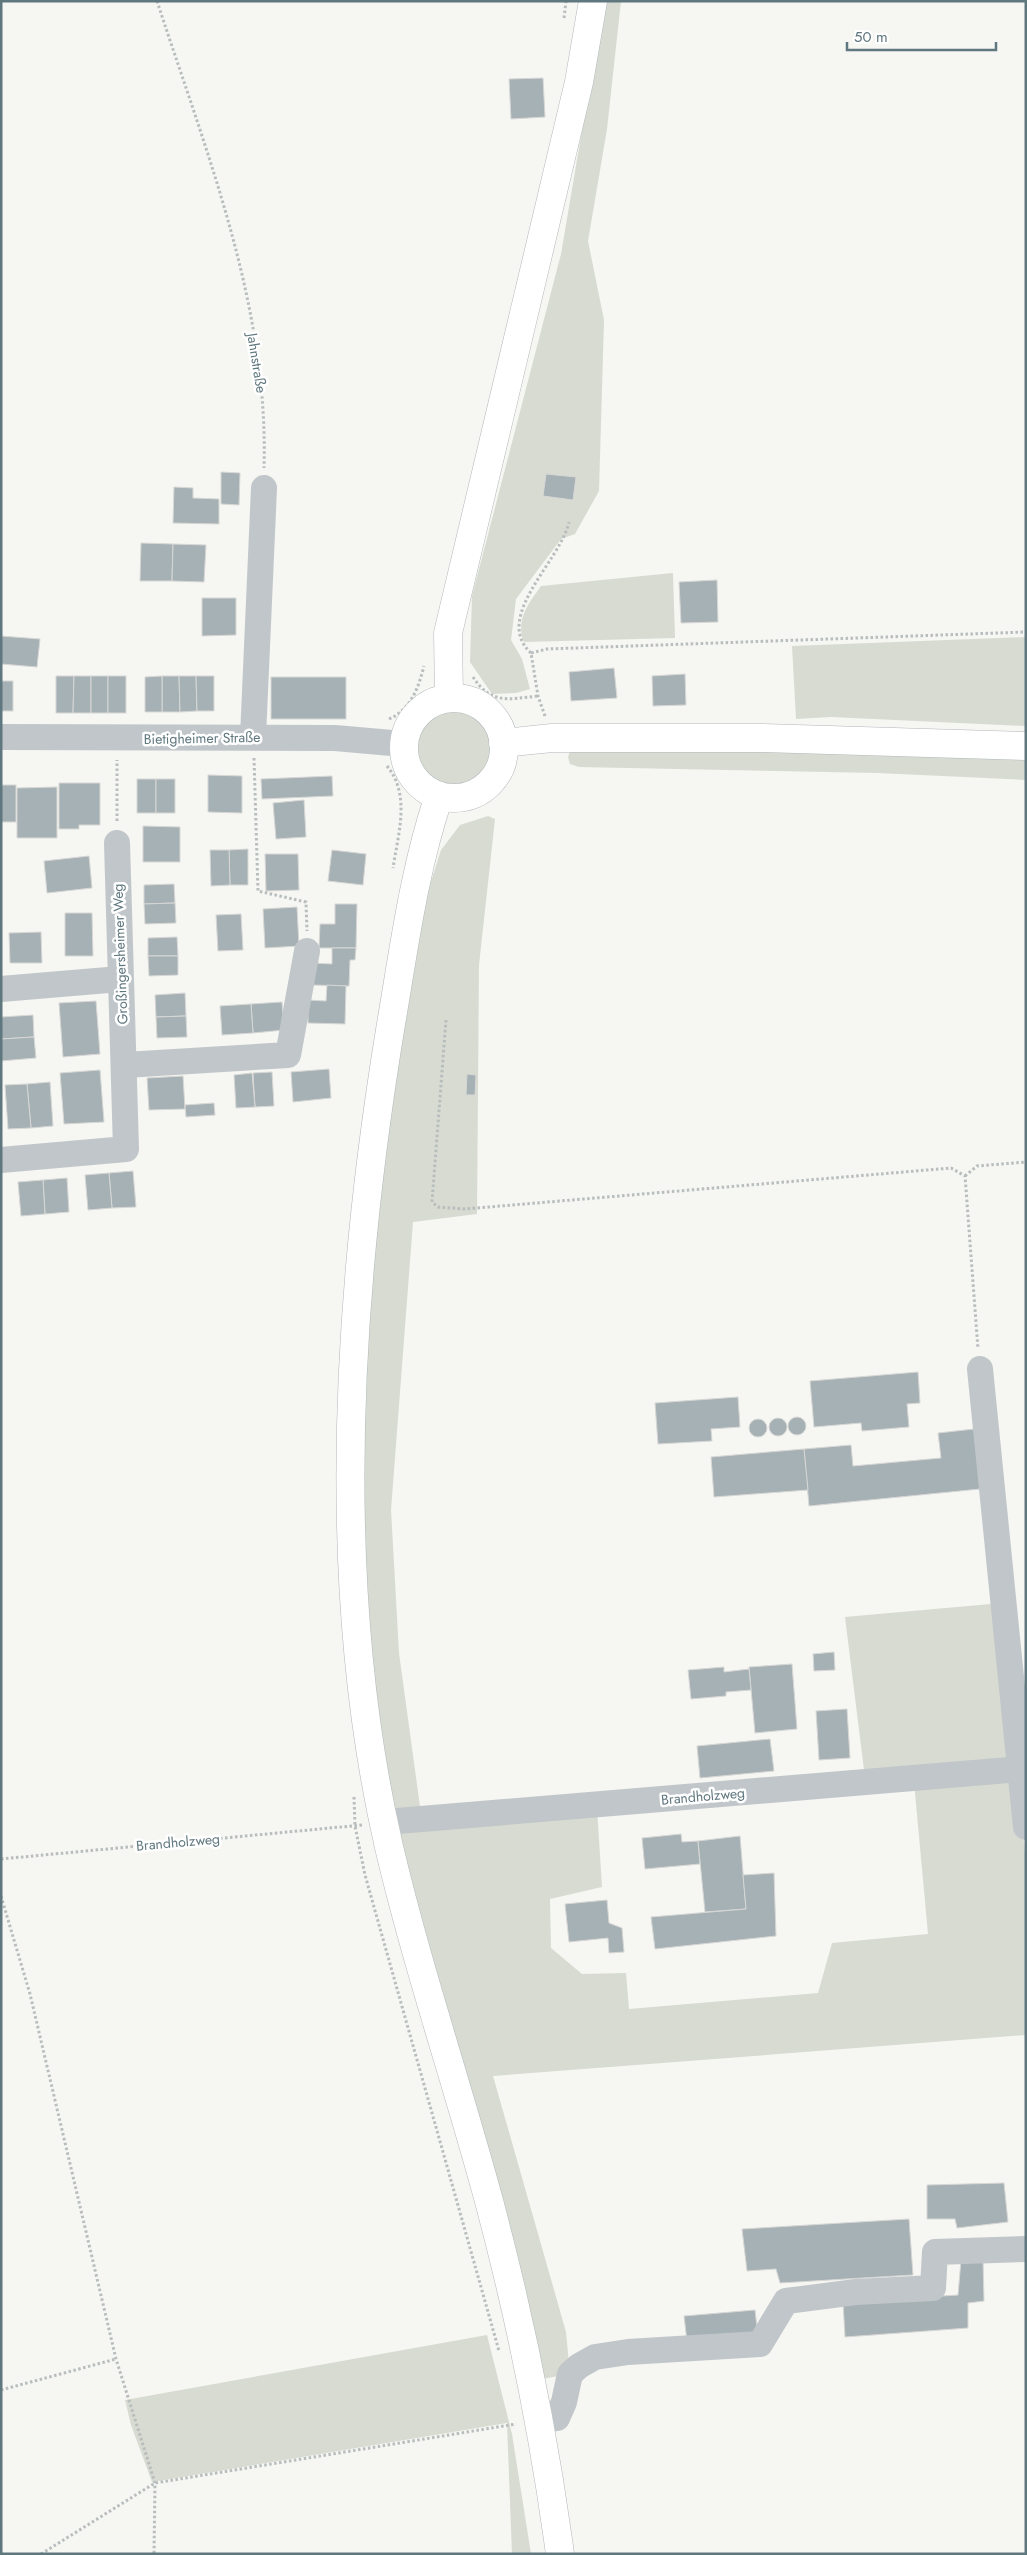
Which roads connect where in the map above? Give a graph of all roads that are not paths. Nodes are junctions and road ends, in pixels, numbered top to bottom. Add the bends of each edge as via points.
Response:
1 (592, 1) edge
2 (264, 488) road end
3 (435, 678) junction
4 (1, 737) edge
5 (253, 738) junction
6 (390, 743) junction
7 (504, 743) junction
8 (1026, 746) edge
9 (439, 796) junction
10 (117, 843) road end
11 (307, 951) road end
12 (120, 979) junction
13 (1, 989) edge
14 (124, 1065) junction
15 (1, 1160) edge
16 (980, 1369) road end
17 (1021, 1770) junction
18 (384, 1822) junction
19 (1026, 1827) edge
20 (1026, 2249) edge
21 (523, 2426) junction
22 (560, 2554) edge

1 - 3 main road via 579,82
2 - 5 street
3 - 6 main road via 426,706
3 - 7 main road via 490,713
4 - 5 street, Bietigheimer Straße
5 - 6 street, Bietigheimer Straße via 335,738
6 - 9 main road via 404,757 414,779
7 - 8 main road via 552,738 754,738
7 - 9 main road via 499,770 489,784 472,795 457,798
9 - 18 main road via 426,836 410,912 380,1090 359,1268 350,1409 359,1656
10 - 12 street, Großingersheimer Weg
11 - 14 street via 288,1055
12 - 13 street
12 - 14 street, Großingersheimer Weg
14 - 15 street, Großingersheimer Weg via 126,1149
16 - 17 street
17 - 18 street, Brandholzweg
17 - 19 street
18 - 21 main road via 518,2317
20 - 21 street via 935,2252 933,2288 856,2292 786,2301 760,2344 595,2357 570,2374 557,2418
21 - 22 main road

